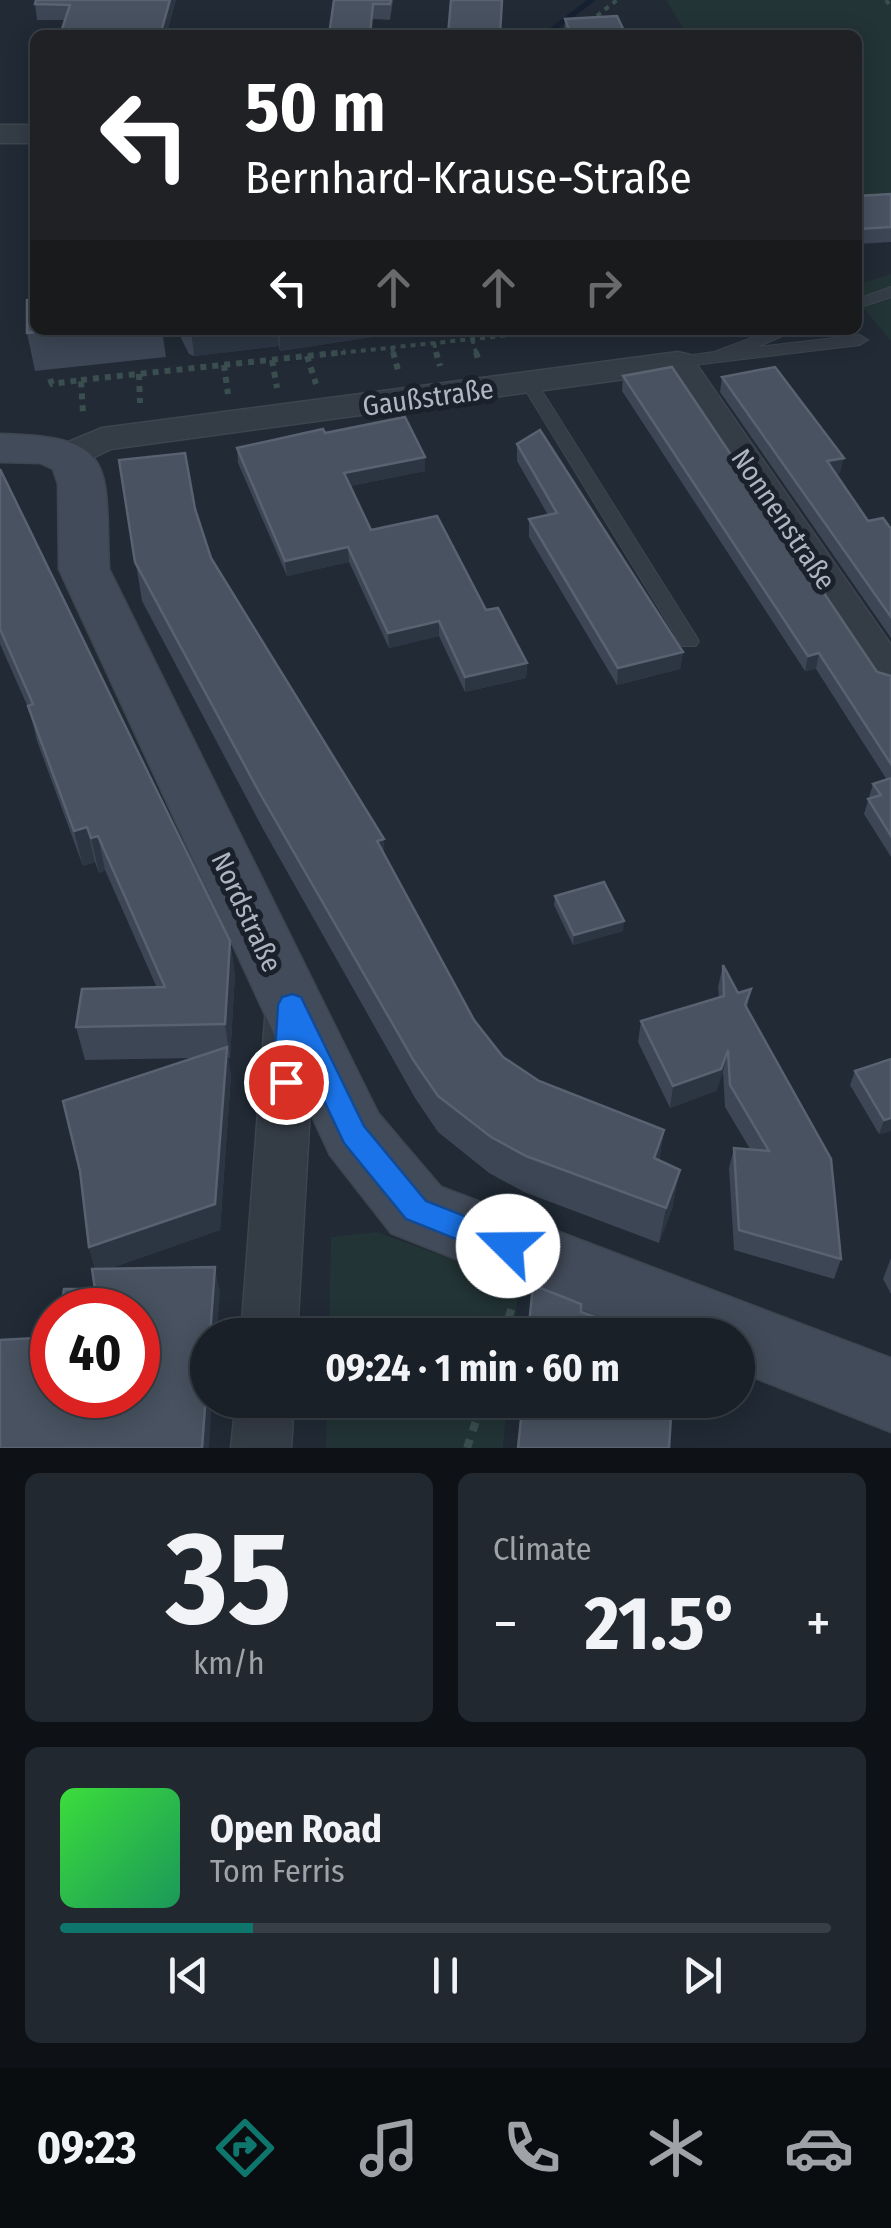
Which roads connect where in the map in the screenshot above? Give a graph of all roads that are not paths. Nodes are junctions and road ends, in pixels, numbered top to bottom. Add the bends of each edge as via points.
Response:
1 (0, 134) edge
2 (30, 134) edge
3 (891, 292) edge
4 (862, 303) edge
5 (633, 335) edge
6 (774, 335) edge
7 (860, 340) dead end
8 (717, 356) junction
9 (660, 364) junction
10 (529, 382) junction
11 (75, 438) junction
12 (0, 448) edge
13 (689, 641) dead end
14 (891, 676) edge
15 (292, 1005) junction
16 (269, 1318) edge
17 (690, 1318) edge
18 (755, 1343) edge
19 (891, 1394) edge
20 (263, 1418) edge
21 (262, 1448) edge

1 - 2 street
3 - 4 lane
5 - 9 street, Nonnenstraße
6 - 8 lane, Gaußstraße
7 - 8 lane
8 - 9 lane, Gaußstraße
9 - 10 street, Gaußstraße
9 - 14 street, Nonnenstraße
10 - 11 street, Gaußstraße
10 - 13 lane
11 - 12 street
11 - 15 street, Nordstraße via 84,569
15 - 16 street
15 - 17 street, Nordstraße via 354,1134 416,1210
18 - 19 street, Nordstraße
20 - 21 street

